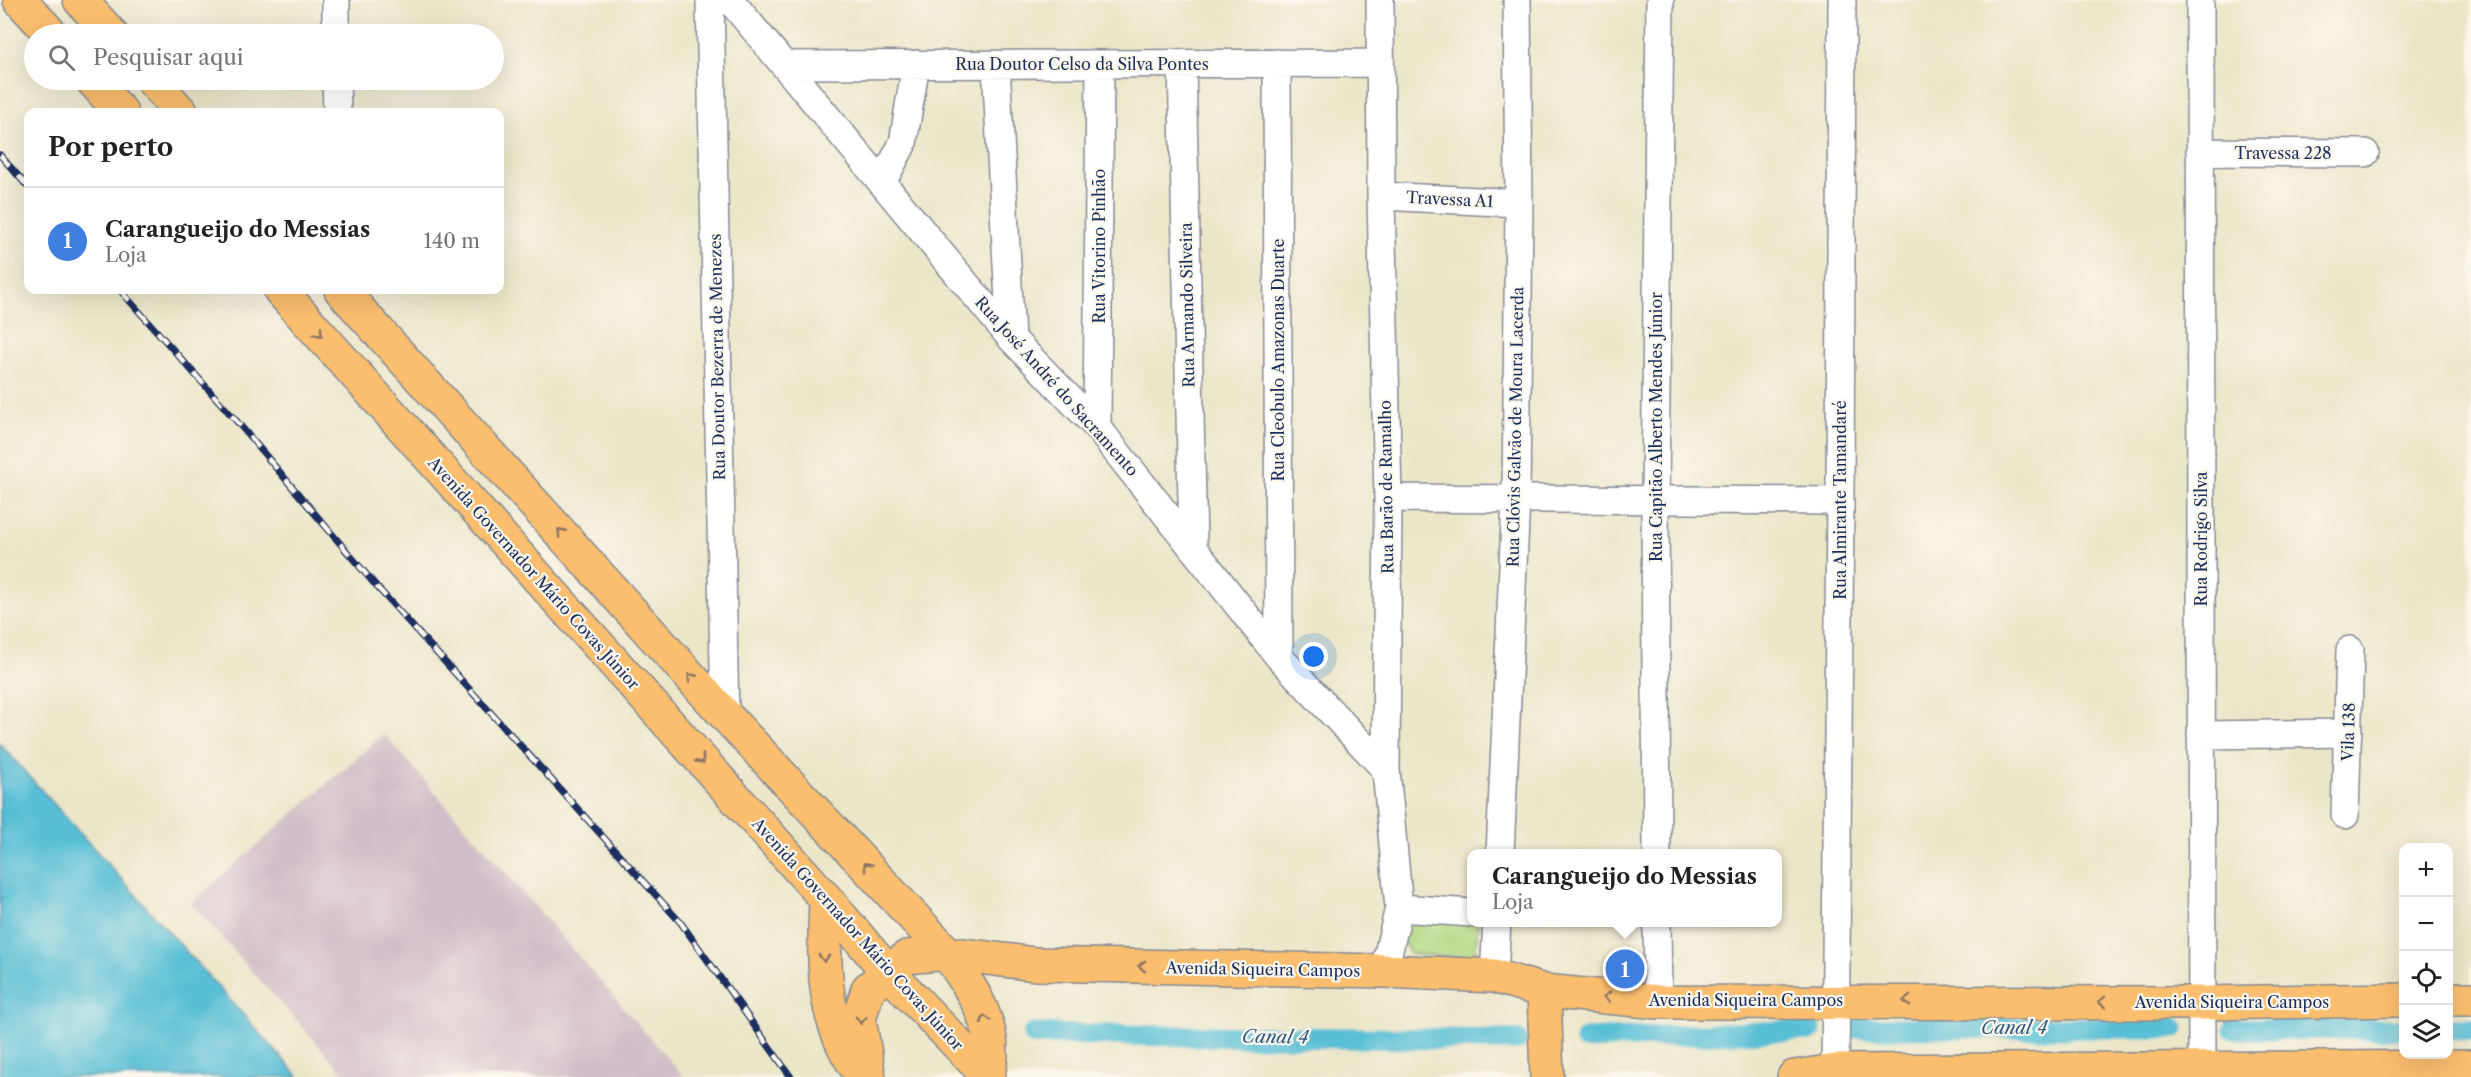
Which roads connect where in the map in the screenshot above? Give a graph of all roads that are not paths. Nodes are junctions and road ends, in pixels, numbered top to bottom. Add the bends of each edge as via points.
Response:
1 (20, 0) edge
2 (80, 0) edge
3 (336, 0) edge
4 (710, 0) edge
5 (730, 0) edge
6 (1380, 0) edge
7 (1517, 0) edge
8 (1660, 0) edge
9 (1842, 0) edge
10 (2200, 0) edge
11 (42, 24) edge
12 (102, 24) edge
13 (336, 24) edge
14 (1277, 63) junction
15 (1380, 63) junction
16 (916, 64) junction
17 (1182, 64) junction
18 (784, 65) junction
19 (996, 65) junction
20 (1100, 65) junction
21 (101, 90) edge
22 (161, 90) edge
23 (336, 90) edge
24 (117, 108) edge
25 (178, 108) edge
26 (337, 108) edge
27 (2200, 152) junction
28 (2365, 153) dead end
29 (882, 183) junction
30 (1381, 196) junction
31 (1519, 203) junction
32 (284, 294) edge
33 (345, 294) edge
34 (1011, 338) junction
35 (1097, 428) junction
36 (1388, 498) junction
37 (1516, 500) junction
38 (1655, 501) junction
39 (1840, 501) junction
40 (1193, 545) junction
41 (2350, 650) dead end
42 (1279, 657) junction
43 (725, 715) junction
44 (2348, 733) junction
45 (2201, 735) junction
46 (1386, 770) junction
47 (2345, 814) dead end
48 (1500, 849) edge
49 (1657, 849) edge
50 (826, 899) junction
51 (1399, 908) junction
52 (1467, 913) edge
53 (1497, 927) edge
54 (1657, 927) edge
55 (947, 953) junction
56 (887, 971) junction
57 (1384, 971) junction
58 (1494, 976) junction
59 (1544, 999) junction
60 (2453, 999) edge
61 (2471, 999) edge
62 (2399, 1000) edge
63 (1658, 1002) junction
64 (1836, 1007) junction
65 (2202, 1007) junction
66 (2471, 1066) edge
67 (2202, 1069) edge
68 (1835, 1070) edge
69 (1547, 1076) edge
70 (863, 1077) edge
71 (869, 1077) edge
72 (988, 1077) edge
73 (1794, 1077) edge

1 - 11 main road
2 - 12 main road
3 - 13 street
4 - 43 street, Rua Doutor Bezerra de Menezes
5 - 18 street, Rua José André do Sacramento
6 - 15 street, Rua Barão de Ramalho
7 - 31 street, Rua Clóvis Galvão de Moura Lacerda
8 - 38 street, Rua Capitão Alberto Mendes Júnior
9 - 39 street, Rua Almirante Tamandaré
10 - 27 street, Rua Rodrigo Silva
14 - 15 street, Rua Doutor Celso da Silva Pontes
14 - 17 street, Rua Doutor Celso da Silva Pontes
14 - 42 street, Rua Cleobulo Amazonas Duarte
15 - 30 street, Rua Barão de Ramalho
16 - 18 street, Rua Doutor Celso da Silva Pontes
16 - 19 street, Rua Doutor Celso da Silva Pontes
16 - 29 street via 903,143
17 - 20 street, Rua Doutor Celso da Silva Pontes
17 - 40 street, Rua Armando Silveira
18 - 29 street, Rua José André do Sacramento
19 - 20 street, Rua Doutor Celso da Silva Pontes
19 - 34 street
20 - 35 street, Rua Vitorino Pinhão
21 - 24 main road
22 - 25 main road
23 - 26 street
27 - 28 street, Travessa 228
27 - 45 street, Rua Rodrigo Silva
29 - 34 street, Rua José André do Sacramento
30 - 31 street, Travessa A1
30 - 36 street, Rua Barão de Ramalho
31 - 37 street, Rua Clóvis Galvão de Moura Lacerda
32 -> 50 main road, Avenida Governador Mário Covas Júnior
43 -> 33 main road, Avenida Governador Mário Covas Júnior
34 - 35 street, Rua José André do Sacramento
35 - 40 street, Rua José André do Sacramento
36 - 37 street
36 - 46 street, Rua Barão de Ramalho
37 - 38 street
37 - 48 street, Rua Clóvis Galvão de Moura Lacerda
38 - 39 street
38 - 49 street, Rua Capitão Alberto Mendes Júnior
39 - 64 street, Rua Almirante Tamandaré
40 - 42 street, Rua José André do Sacramento
41 - 44 street, Vila 138
42 - 46 street, Rua José André do Sacramento
55 -> 43 main road, Avenida Governador Mário Covas Júnior
44 - 45 street
44 - 47 street, Vila 138
45 - 65 street, Rua Rodrigo Silva
46 - 51 street, Rua Barão de Ramalho
50 - 56 main road, Avenida Governador Mário Covas Júnior
50 -> 70 main road via 824,968 833,1021 846,1053
51 - 52 street
51 - 57 street, Rua Barão de Ramalho
53 - 58 street
54 - 63 street
55 - 56 main road, Avenida Siqueira Campos via 907,957
57 -> 55 main road, Avenida Siqueira Campos via 1035,964
72 -> 55 main road, Avenida Governador Mário Covas Júnior via 991,1064 987,1022 970,986
56 -> 71 main road, Avenida Siqueira Campos via 868,989 859,1019
56 - 72 main road, Avenida Governador Mário Covas Júnior
57 - 58 main road, Avenida Siqueira Campos
58 - 59 main road, Avenida Siqueira Campos
63 -> 59 main road, Avenida Siqueira Campos
59 - 69 main road
60 - 61 main road
62 - 65 main road, Avenida Siqueira Campos
63 - 64 main road, Avenida Siqueira Campos
65 -> 64 main road, Avenida Siqueira Campos
64 - 68 street, Rua Almirante Tamandaré
65 - 67 street, Rua Rodrigo Silva
66 - 67 main road
67 - 68 main road
68 - 73 main road

